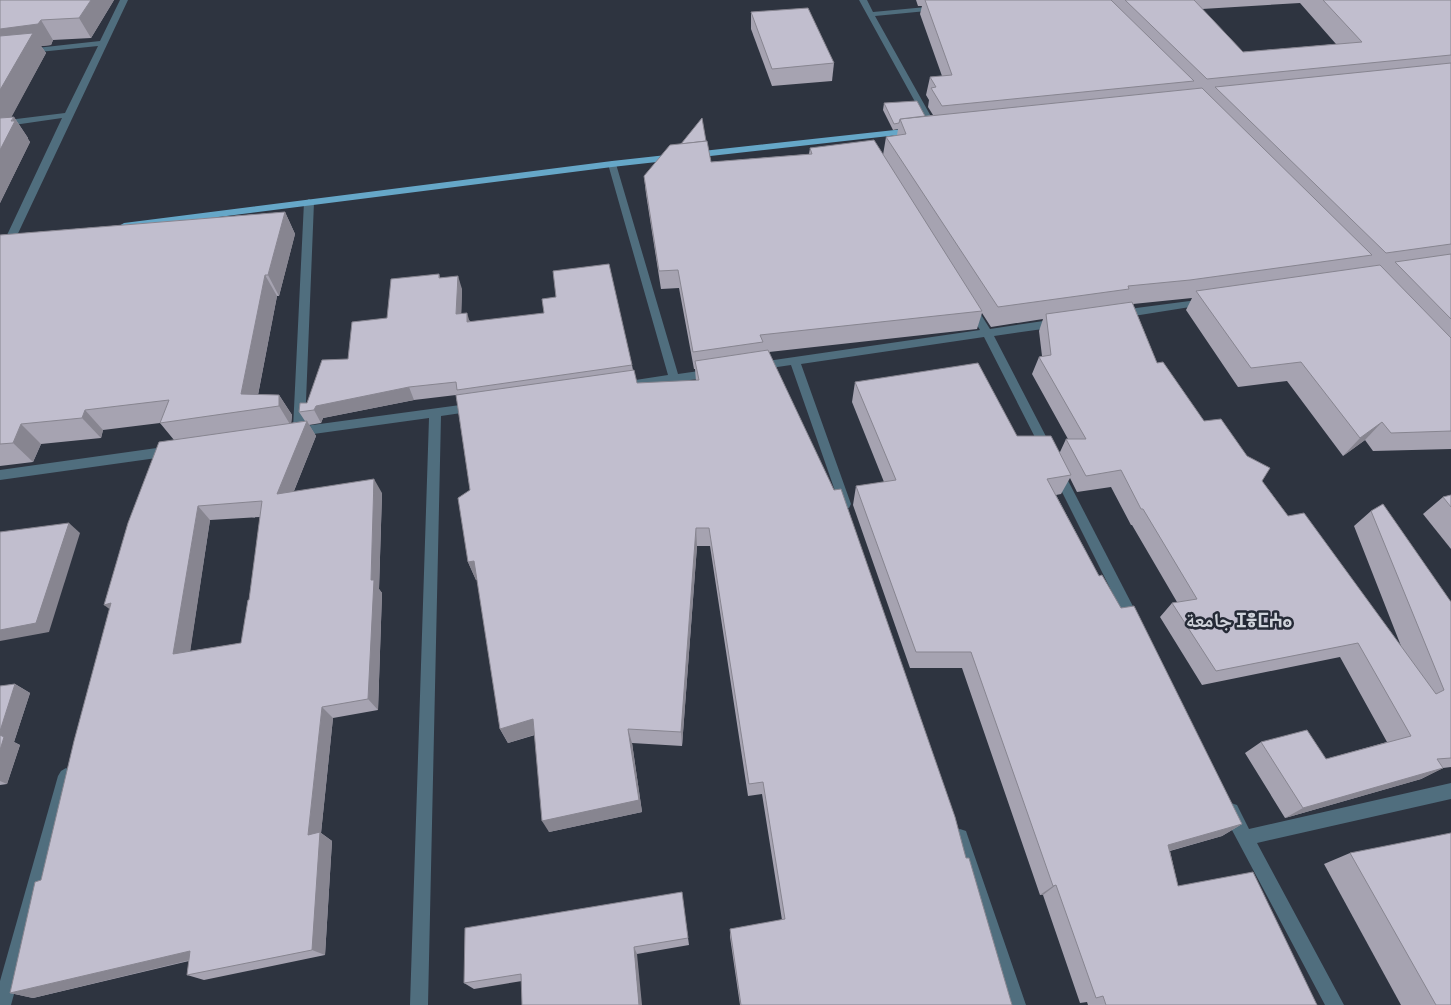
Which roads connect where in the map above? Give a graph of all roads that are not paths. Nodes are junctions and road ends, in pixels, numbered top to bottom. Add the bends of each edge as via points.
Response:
1 (124, 0) edge
2 (863, 0) edge
3 (949, 7) edge
4 (872, 14) junction
5 (103, 43) junction
6 (0, 54) edge
7 (68, 115) junction
8 (0, 124) edge
9 (944, 128) edge
10 (934, 129) junction
11 (612, 164) junction
12 (309, 202) junction
13 (114, 227) edge
14 (17, 240) edge
15 (4, 242) edge
16 (0, 261) edge
17 (962, 292) edge
18 (1213, 300) edge
19 (1105, 316) edge
20 (1066, 322) edge
21 (987, 333) junction
22 (795, 361) junction
23 (749, 367) edge
24 (721, 371) edge
25 (674, 378) junction
26 (616, 386) edge
27 (483, 406) edge
28 (435, 413) junction
29 (185, 448) edge
30 (156, 452) junction
31 (151, 472) edge
32 (0, 475) edge
33 (850, 519) edge
34 (1141, 634) edge
35 (72, 757) edge
36 (1451, 791) edge
37 (1227, 803) edge
38 (956, 828) edge
39 (1245, 838) junction
40 (2, 1005) edge
41 (419, 1005) edge
42 (1018, 1005) edge
43 (1335, 1005) edge

1 - 5 street
2 - 4 street
3 - 4 street
4 - 10 street
5 - 6 street
5 - 7 street
7 - 8 street
7 - 15 street
9 - 10 main road
10 - 11 main road via 867,141
11 - 12 main road
11 - 25 street
12 - 13 main road
12 - 28 street via 294,433
14 - 15 main road
15 - 16 street
17 - 21 street
18 - 19 street
20 - 21 street
21 - 22 street
21 - 34 street
22 - 23 street
22 - 33 street
24 - 25 street
25 - 26 street
27 - 28 street
28 - 41 street
29 - 30 street
30 - 31 street
30 - 32 street
35 - 40 street
36 - 39 street
37 - 39 street
38 - 42 street
39 - 43 street

